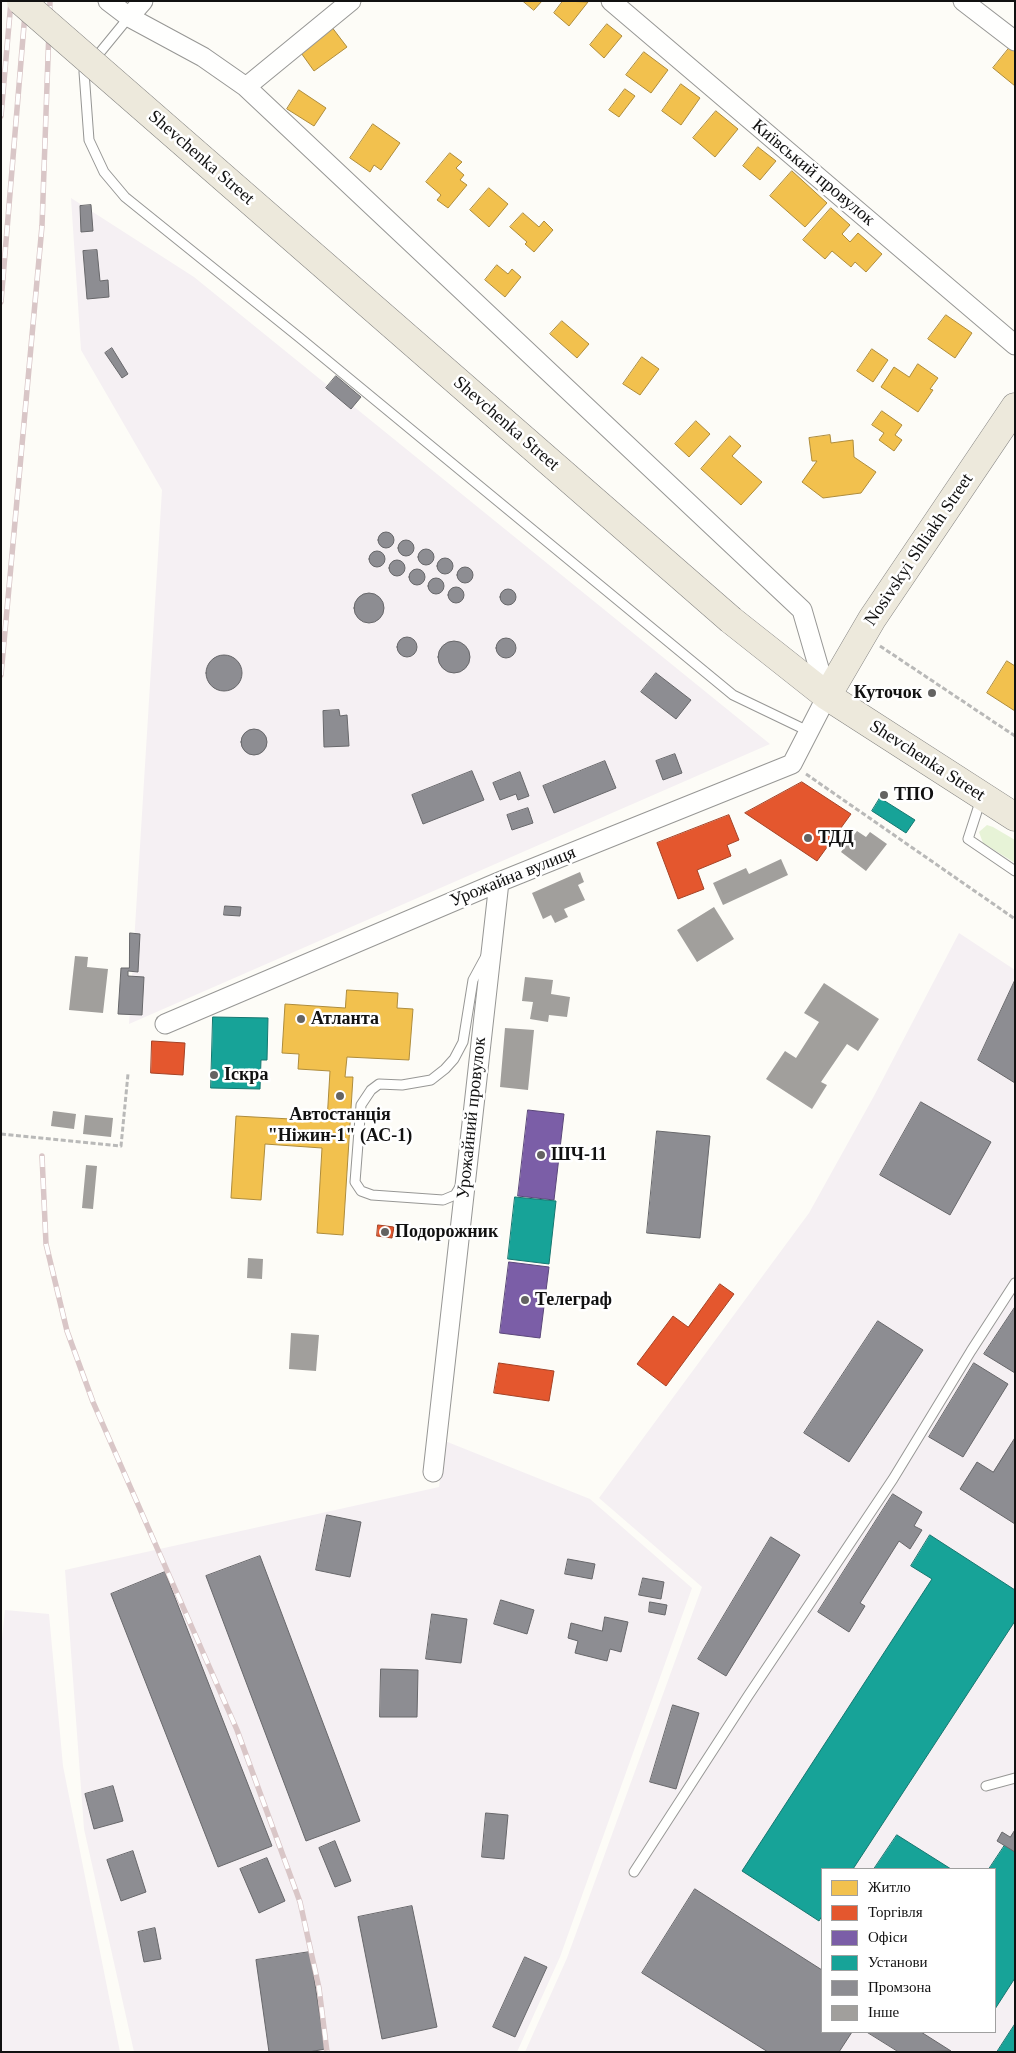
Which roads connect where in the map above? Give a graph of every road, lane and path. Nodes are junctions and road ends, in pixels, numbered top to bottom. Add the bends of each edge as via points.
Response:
1 (21, 1) edge
2 (108, 1) edge
3 (143, 1) edge
4 (351, 1) edge
5 (611, 1) edge
6 (962, 1) edge
7 (129, 17) junction
8 (1015, 41) edge
9 (246, 87) junction
10 (1015, 345) edge
11 (1015, 407) edge
12 (863, 634) junction
13 (827, 696) junction
14 (808, 731) junction
15 (1015, 736) edge
16 (792, 764) junction
17 (982, 796) junction
18 (1015, 817) edge
19 (1015, 871) edge
20 (499, 882) junction
21 (1015, 919) edge
22 (492, 948) junction
23 (165, 1024) dead end
24 (128, 1074) dead end
25 (1, 1134) edge
26 (467, 1169) junction
27 (1015, 1283) edge
28 (433, 1472) dead end
29 (1015, 1778) edge
30 (986, 1786) dead end
31 (634, 1872) dead end

1 - 13 main road, Shevchenka Street, bridge via 731,620
2 - 7 street
3 - 7 street
4 - 9 street
5 - 10 street, Київський провулок
6 - 8 street
7 - 9 street via 203,57
7 - 14 lane via 84,72 89,140 104,172 125,197 733,695
9 - 13 street via 802,610
11 - 12 main road, Nosivskyi Shliakh Street
12 - 13 main road, Nosivskyi Shliakh Street
12 - 15 path
13 - 14 street
13 - 17 main road, Shevchenka Street
14 - 16 street
16 - 20 street, Урожайна вулиця
16 - 21 path
17 - 18 main road, Shevchenka Street
17 - 19 lane via 968,840
20 - 22 street, Урожайний провулок
20 - 23 street, Урожайна вулиця
22 - 26 street, Урожайний провулок
22 - 26 lane via 474,980 463,1042 454,1059 431,1080 374,1086 361,1105 355,1182 361,1191 372,1195 443,1200 455,1195
24 - 25 path via 121,1146
26 - 28 street, Урожайний провулок
27 - 31 lane via 893,1479
29 - 30 lane

